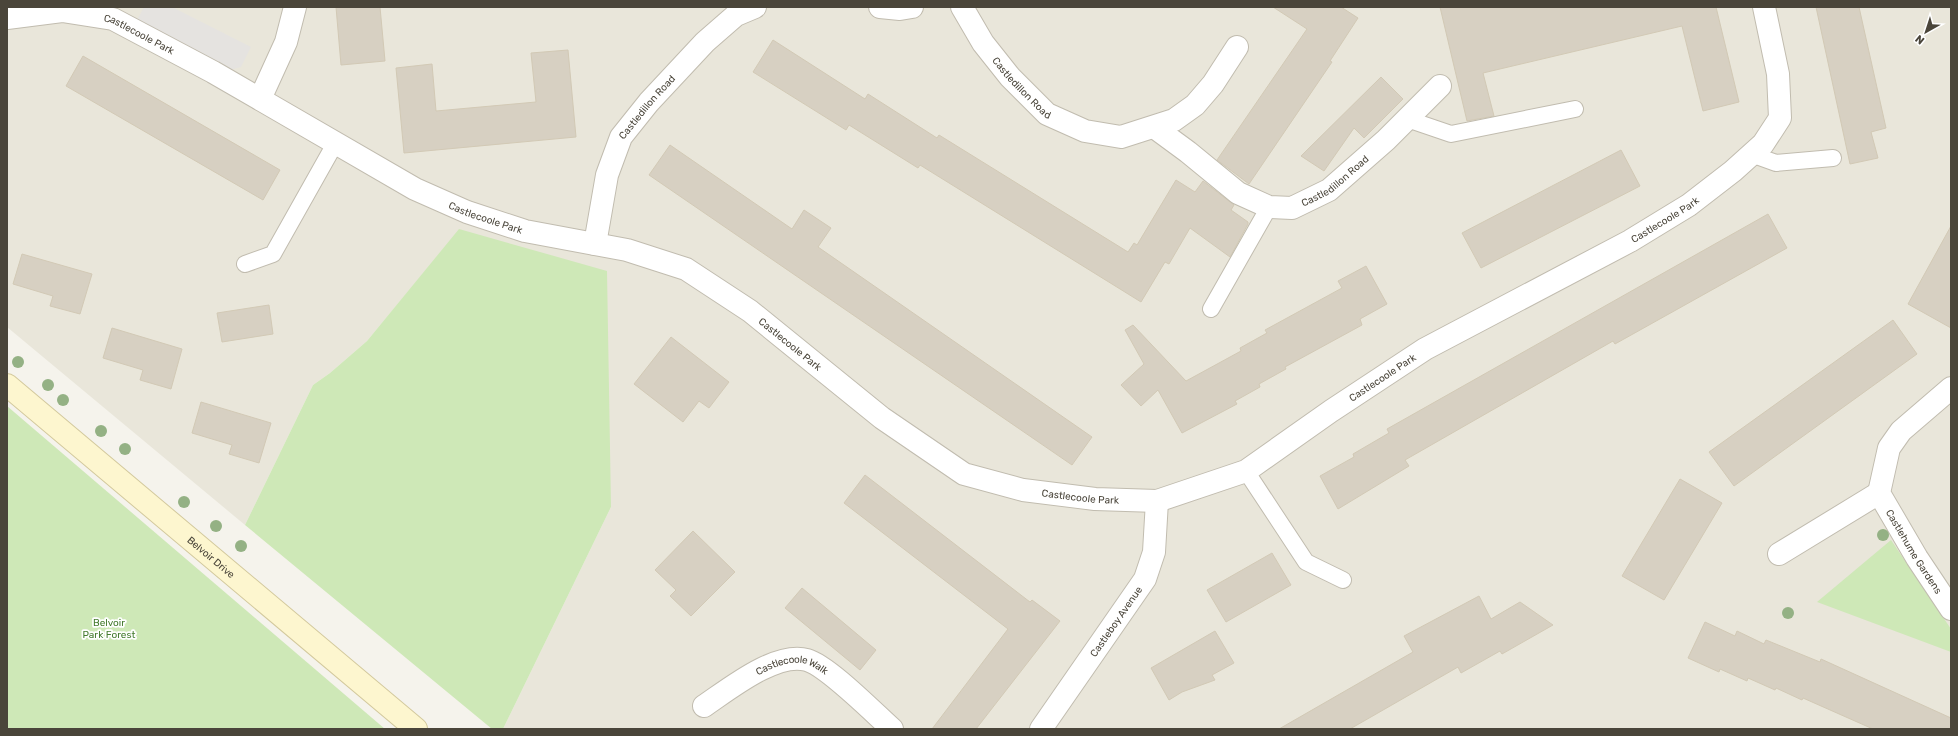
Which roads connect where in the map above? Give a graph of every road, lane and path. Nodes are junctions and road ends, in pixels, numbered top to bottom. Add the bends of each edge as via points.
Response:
1 (295, 7) edge
2 (755, 7) edge
3 (880, 7) edge
4 (912, 7) edge
5 (962, 7) edge
6 (1764, 7) edge
7 (7, 18) edge
8 (1237, 48) dead end
9 (1440, 86) dead end
10 (260, 99) junction
11 (1575, 108) dead end
12 (1407, 119) junction
13 (1154, 127) junction
14 (336, 142) junction
15 (1751, 154) junction
16 (1833, 158) dead end
17 (1269, 207) junction
18 (595, 244) junction
19 (246, 264) dead end
20 (1211, 309) dead end
21 (7, 385) edge
22 (1951, 388) edge
23 (1246, 471) junction
24 (1878, 493) junction
25 (1157, 501) junction
26 (1779, 554) dead end
27 (1343, 580) dead end
28 (1951, 609) edge
29 (704, 706) dead end
30 (416, 729) edge
31 (892, 729) edge
32 (1040, 729) edge

1 - 10 street via 286,42
2 - 18 street, Castledillon Road via 736,15 705,42 649,102 621,138 607,175
3 - 4 street
5 - 13 street, Castledillon Road via 983,43 1010,78 1047,114 1085,131 1121,137
6 - 15 street, Castlecoole Park via 1778,74 1780,118 1763,144
7 - 10 street, Castlecoole Park via 62,11 113,19
8 - 13 street, Castledillon Road via 1195,104 1174,120
9 - 12 street, Castledillon Road
10 - 14 street, Castlecoole Park
11 - 12 lane via 1451,134
12 - 17 street, Castledillon Road via 1329,190 1292,208
13 - 17 street, Castledillon Road via 1238,193
14 - 18 street, Castlecoole Park via 415,189 467,212 525,231
14 - 19 lane via 273,254
15 - 16 lane via 1776,163
15 - 23 street, Castlecoole Park via 1689,205 1630,241 1425,350 1331,411
17 - 20 lane
18 - 25 street, Castlecoole Park via 627,250 686,269 750,311 882,418 964,474 1023,490 1095,499
21 - 30 street, Belvoir Drive
22 - 24 street via 1901,431 1889,448
23 - 25 street, Castlecoole Park
23 - 27 lane via 1306,562
24 - 26 street
24 - 28 street, Castlehume Gardens
25 - 32 street, Castleboy Avenue via 1154,552 1145,579
29 - 31 street, Castlecoole Walk via 756,670 785,660 807,660 828,672

